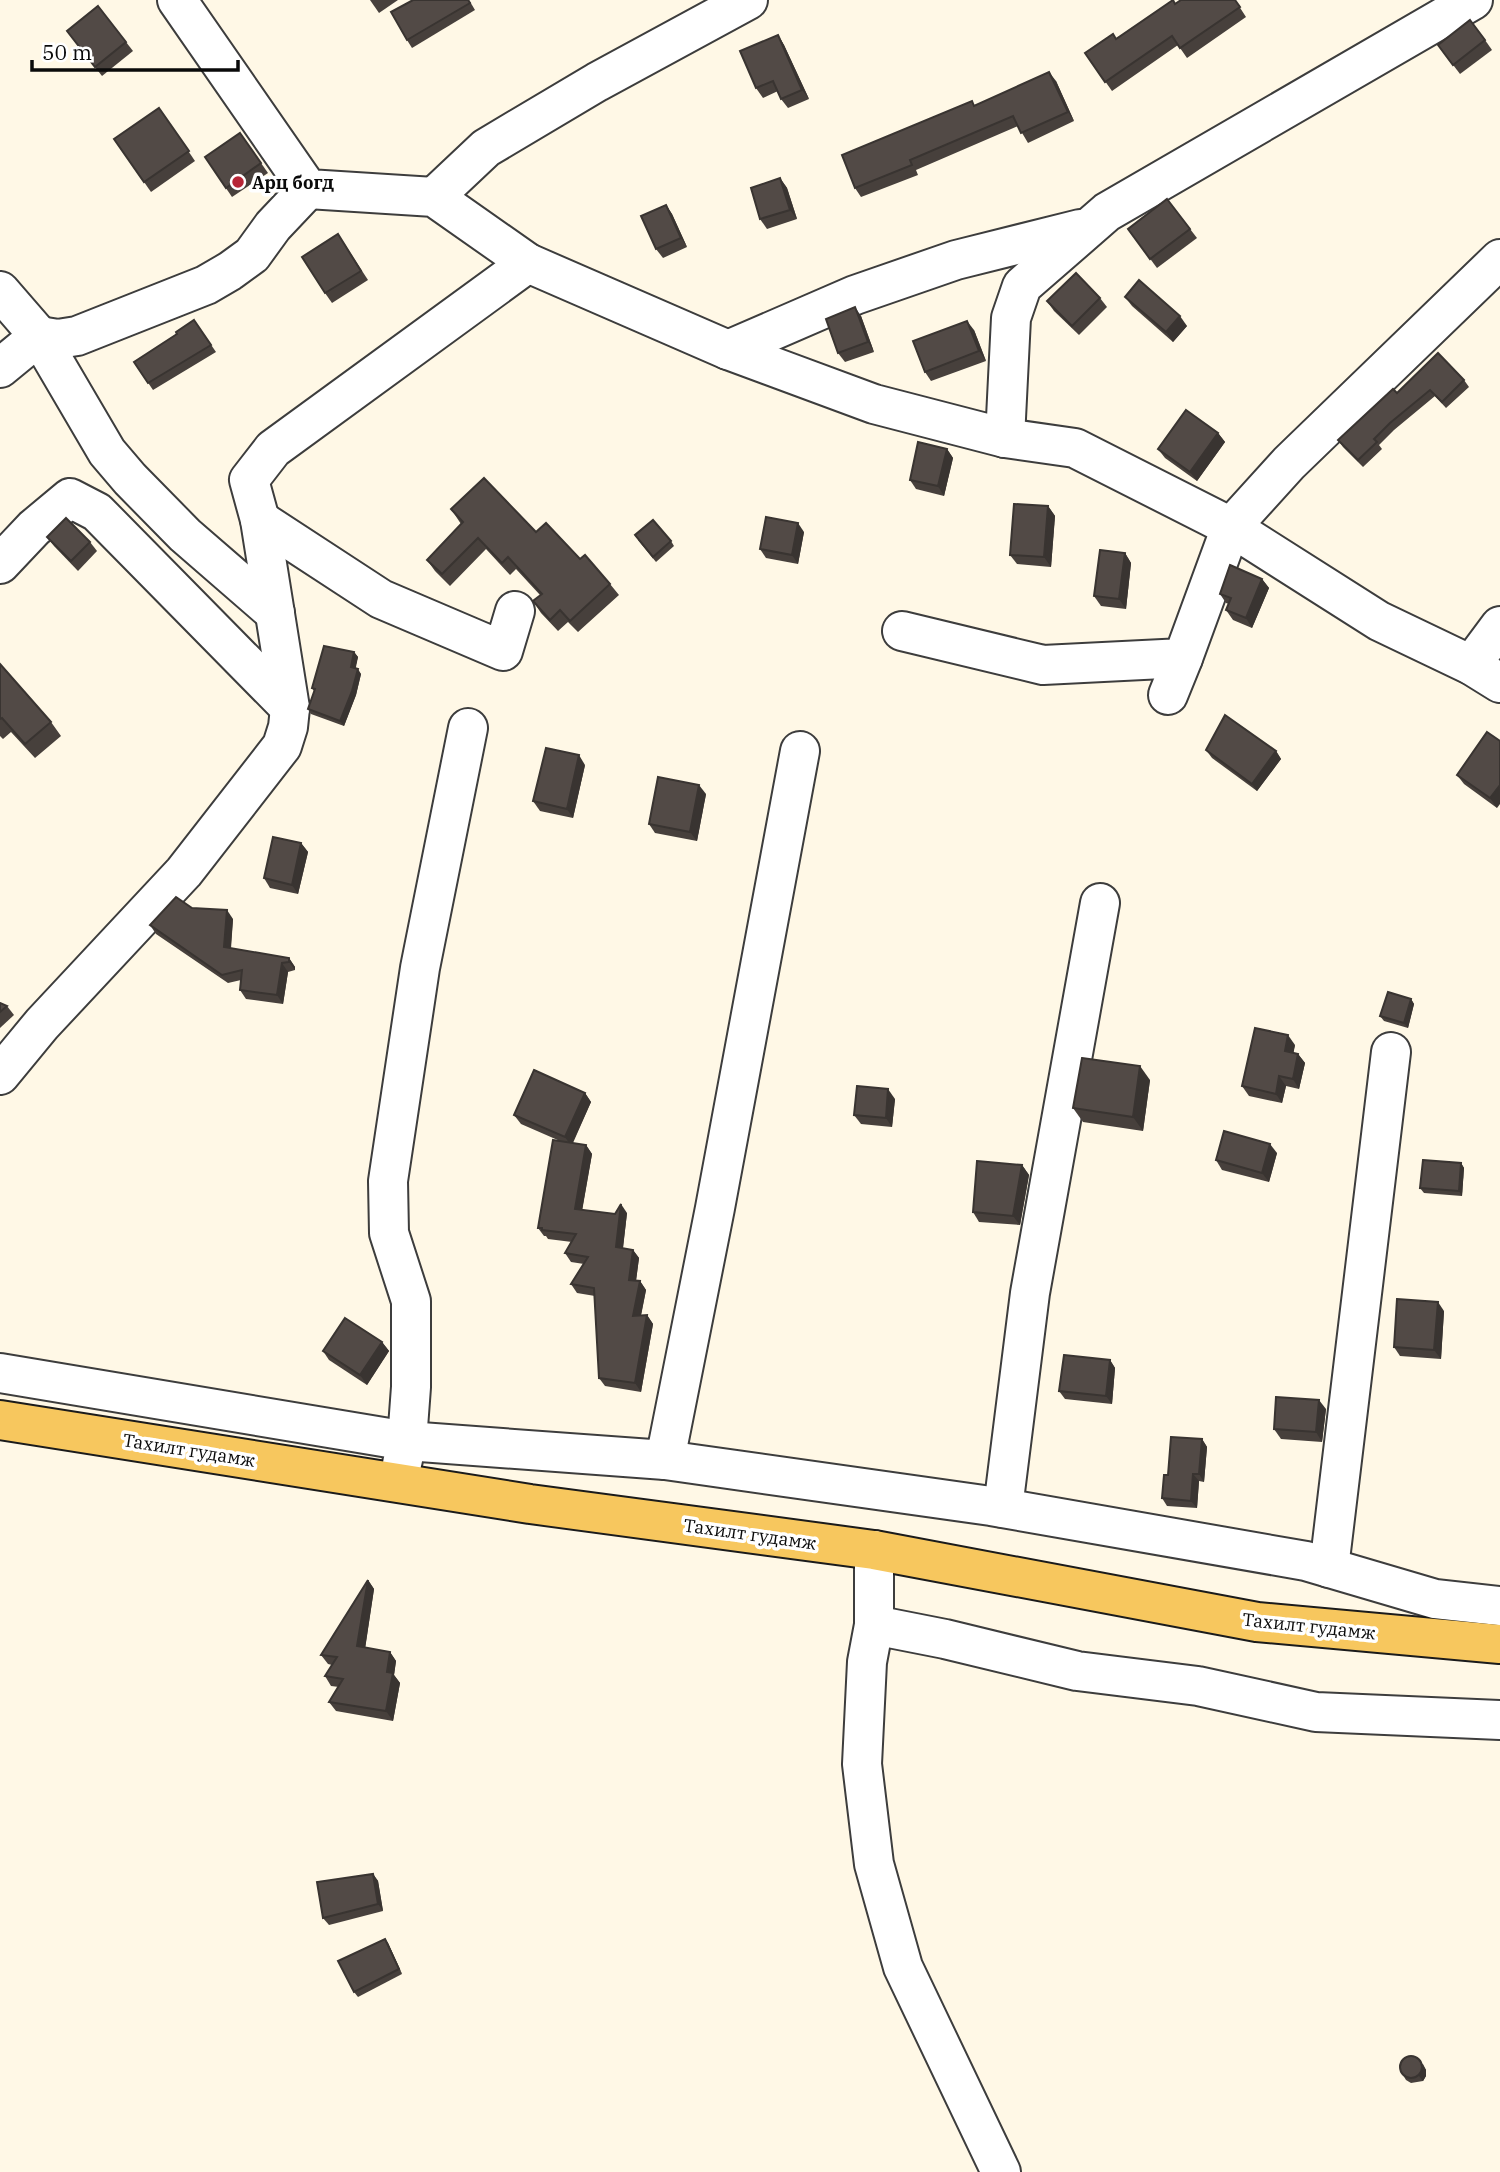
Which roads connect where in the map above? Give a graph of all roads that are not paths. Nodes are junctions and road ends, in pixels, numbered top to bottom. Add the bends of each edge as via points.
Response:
1 (177, 0) edge
2 (748, 0) edge
3 (1473, 0) edge
4 (308, 189) junction
5 (434, 197) junction
6 (1088, 227) junction
7 (1500, 259) edge
8 (528, 263) junction
9 (0, 291) edge
10 (39, 336) junction
11 (728, 350) junction
12 (0, 368) edge
13 (1005, 438) junction
14 (260, 520) junction
15 (1231, 527) junction
16 (0, 564) edge
17 (515, 611) dead end
18 (275, 612) junction
19 (1500, 626) edge
20 (902, 631) dead end
21 (1183, 658) junction
22 (1485, 674) edge
23 (1168, 695) dead end
24 (290, 708) junction
25 (468, 728) dead end
26 (800, 751) dead end
27 (1100, 904) dead end
28 (1391, 1052) dead end
29 (0, 1075) edge
30 (0, 1373) edge
31 (0, 1420) edge
32 (407, 1441) junction
33 (665, 1460) junction
34 (398, 1483) junction
35 (1003, 1508) junction
36 (874, 1550) junction
37 (1329, 1567) junction
38 (1500, 1606) edge
39 (873, 1625) junction
40 (1500, 1644) edge
41 (1500, 1720) edge
42 (1001, 2172) edge

1 - 4 street
2 - 5 street via 486,148
3 - 6 street
4 - 5 street
4 - 10 street via 252,256 206,285 77,336
5 - 8 street
6 - 11 street via 956,260 855,295
6 - 13 street via 1022,286 1011,318
7 - 15 street via 1289,463
8 - 11 street
8 - 14 street via 273,449 249,480
9 - 10 street
10 - 12 street
10 - 18 street via 107,452 130,479 185,535
11 - 13 street via 874,404
13 - 15 street via 1075,448
14 - 17 street via 381,599 503,651
14 - 18 street
15 - 21 street
15 - 22 street via 1379,621
16 - 24 street via 70,498 97,512
18 - 24 street
19 - 22 street
20 - 21 street via 1043,665
21 - 23 street
24 - 29 street via 282,746 184,873
25 - 32 street via 420,968 388,1181 388,1233 411,1301
26 - 33 street
27 - 35 street via 1030,1293
28 - 37 street
30 - 32 street
31 - 34 main road, Тахилт гудамж
32 - 33 street
32 - 34 street
33 - 35 street
34 - 36 main road, Тахилт гудамж
35 - 37 street
36 - 39 street
36 - 40 main road, Тахилт гудамж via 1256,1622
37 - 38 street via 1435,1599
39 - 41 street via 1077,1671 1198,1686 1316,1712
39 - 42 street via 862,1764 874,1864 903,1967

